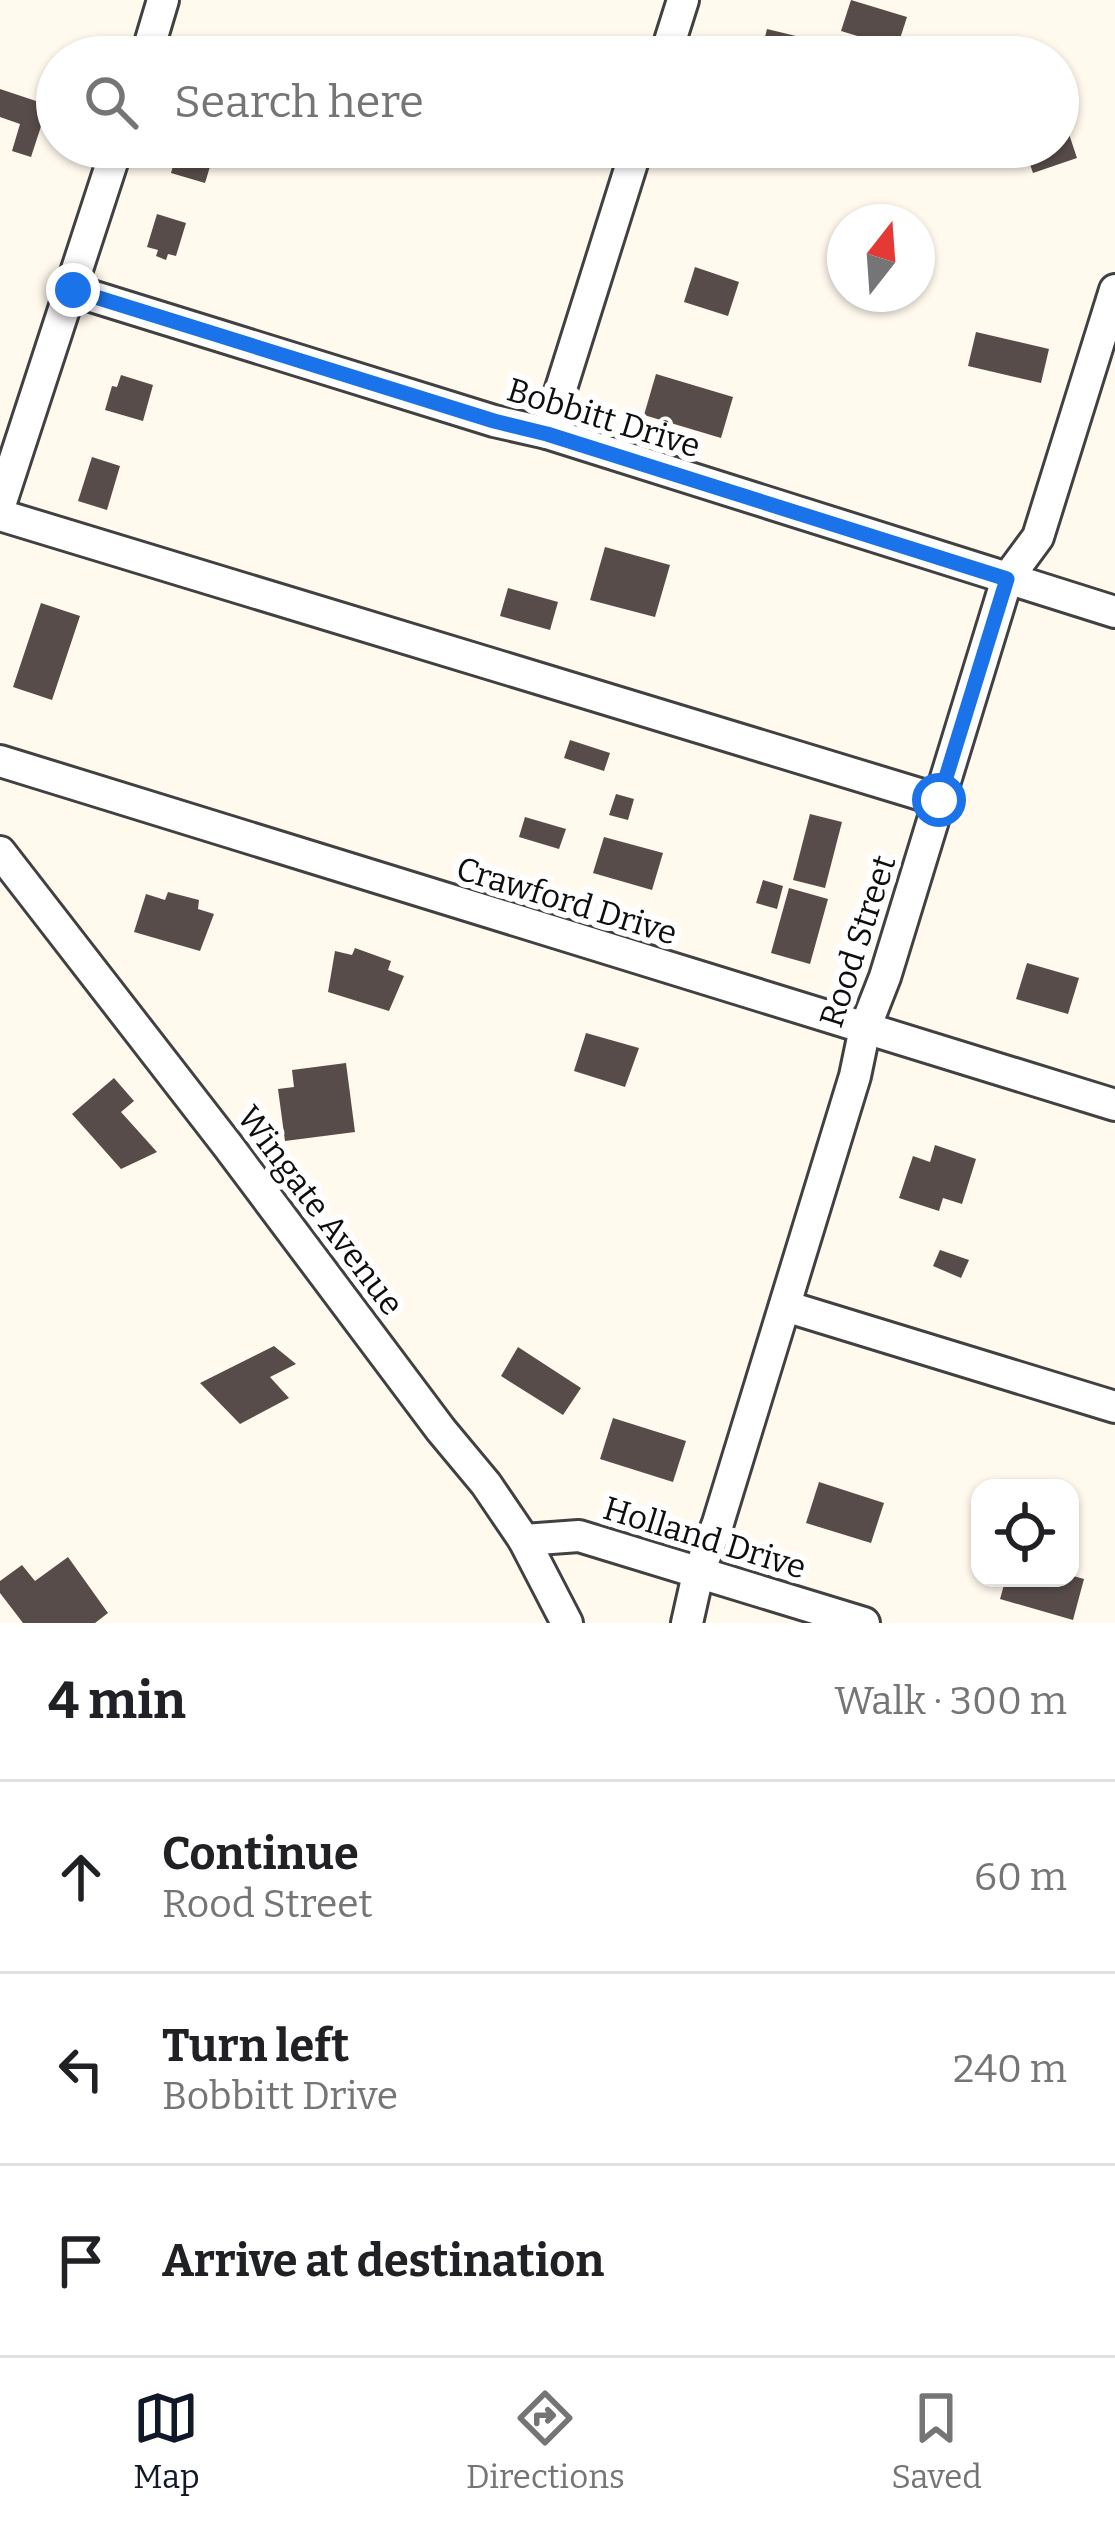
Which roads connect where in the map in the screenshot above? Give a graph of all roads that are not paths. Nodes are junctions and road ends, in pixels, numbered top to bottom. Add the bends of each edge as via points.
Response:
1 (164, 0) edge
2 (683, 0) edge
3 (153, 36) edge
4 (672, 36) edge
5 (111, 168) edge
6 (630, 168) edge
7 (73, 290) junction
8 (1115, 290) edge
9 (547, 434) junction
10 (0, 505) edge
11 (0, 515) edge
12 (1007, 579) junction
13 (1115, 612) edge
14 (0, 760) edge
15 (939, 800) junction
16 (0, 852) edge
17 (865, 1028) junction
18 (1115, 1105) edge
19 (784, 1306) junction
20 (1115, 1407) edge
21 (524, 1540) junction
22 (698, 1574) junction
23 (567, 1623) edge
24 (687, 1623) edge
25 (863, 1623) edge

1 - 3 street
2 - 4 street
5 - 7 street
6 - 9 street
7 - 9 street, Bobbitt Drive
7 - 10 street
8 - 12 street, Rood Street via 1038,537
9 - 12 street, Bobbitt Drive
11 - 15 street
12 - 13 street, Bobbitt Drive
12 - 15 street, Rood Street
14 - 17 street, Crawford Drive
15 - 17 street, Rood Street
16 - 21 street, Wingate Avenue
17 - 18 street, Crawford Drive
17 - 19 street, Rood Street
19 - 20 street
19 - 22 street, Rood Street
21 - 22 street, Holland Drive via 579,1536
21 - 23 street, Wingate Avenue
22 - 24 street, Rood Street
22 - 25 street, Holland Drive

